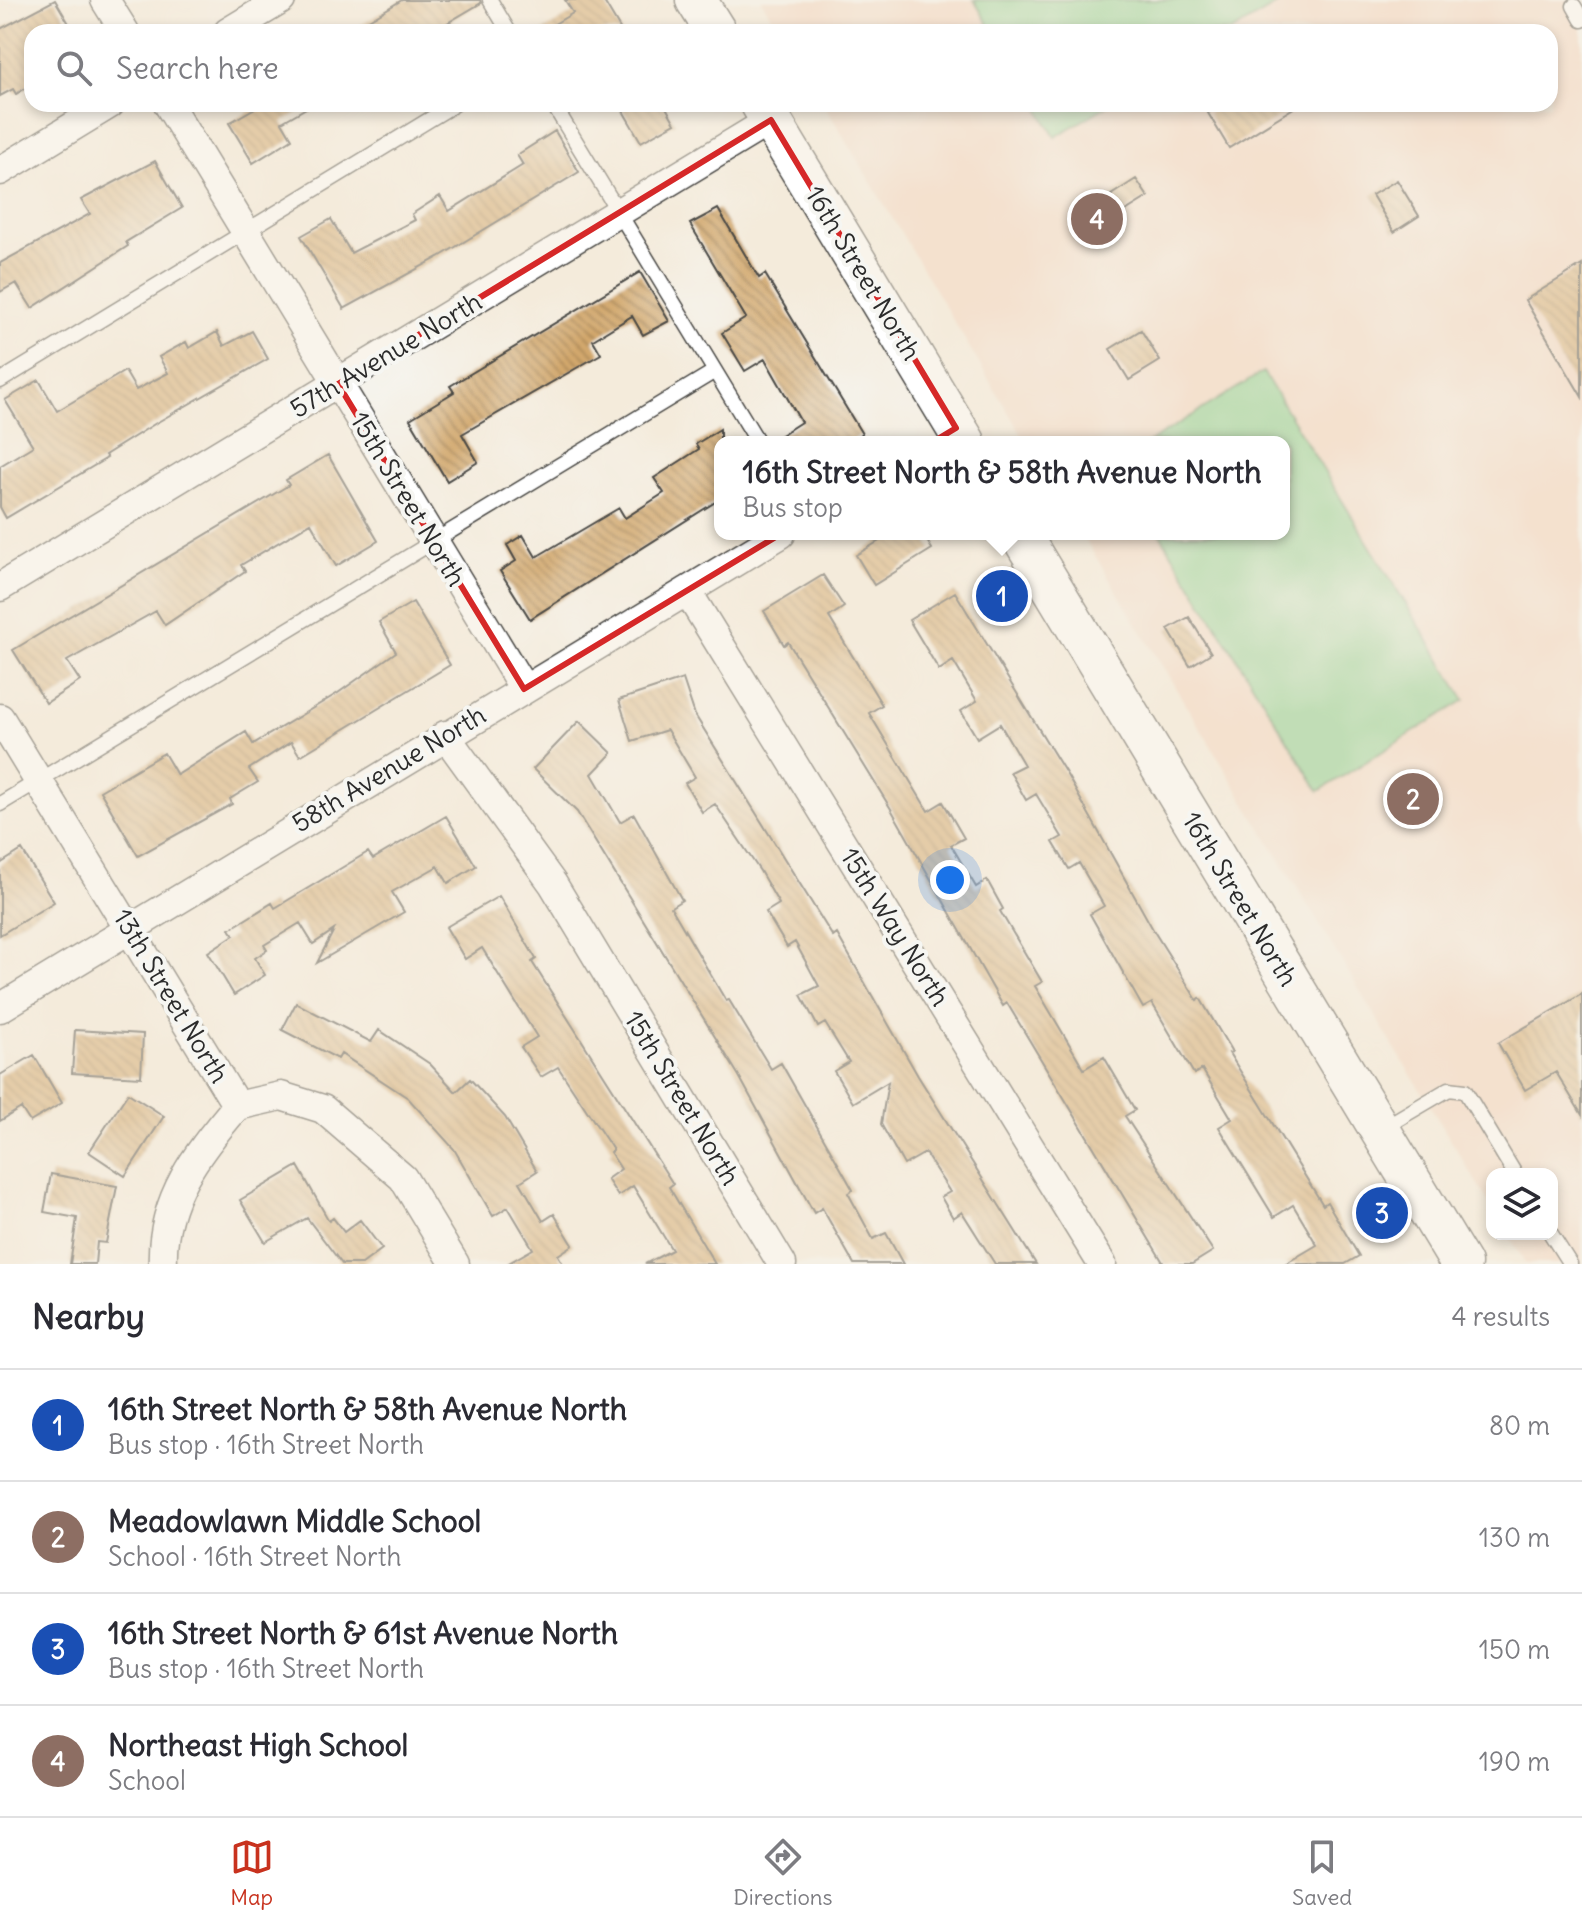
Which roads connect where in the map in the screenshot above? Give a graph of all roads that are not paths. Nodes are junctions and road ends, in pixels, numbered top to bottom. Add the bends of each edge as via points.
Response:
1 (105, 0) edge
2 (281, 0) edge
3 (490, 0) edge
4 (696, 0) edge
5 (1574, 6) dead end
6 (1582, 20) edge
7 (120, 24) edge
8 (241, 24) edge
9 (504, 24) edge
10 (711, 24) edge
11 (97, 112) edge
12 (173, 112) edge
13 (442, 112) edge
14 (558, 112) edge
15 (766, 112) edge
16 (0, 171) edge
17 (619, 213) junction
18 (246, 232) junction
19 (715, 371) junction
20 (0, 381) edge
21 (338, 384) junction
22 (754, 436) edge
23 (950, 436) edge
24 (771, 540) edge
25 (1024, 540) edge
26 (434, 541) junction
27 (0, 587) edge
28 (687, 591) junction
29 (524, 689) junction
30 (0, 718) edge
31 (445, 735) junction
32 (39, 781) junction
33 (0, 804) edge
34 (130, 928) junction
35 (0, 1008) edge
36 (237, 1106) junction
37 (1380, 1130) junction
38 (1511, 1168) edge
39 (1555, 1240) edge
40 (163, 1264) edge
41 (455, 1264) edge
42 (782, 1264) edge
43 (1102, 1264) edge
44 (1461, 1264) edge
45 (1570, 1264) edge

1 - 7 street
2 - 8 street
3 - 9 lane
4 - 10 street
5 - 6 lane
11 - 16 street
12 - 18 street, 15th Street North
13 - 18 lane
14 - 17 lane
15 - 17 street, 57th Avenue North
15 - 23 street, 16th Street North
17 - 19 lane
17 - 21 street, 57th Avenue North
18 - 20 lane
18 - 21 street, 15th Street North
19 - 22 lane
19 - 26 lane
21 - 26 street, 15th Street North
21 - 27 street, 57th Avenue North
24 - 28 street, 58th Avenue North
25 - 37 street, 16th Street North
26 - 29 street, 15th Street North
26 - 32 lane
28 - 29 street, 58th Avenue North
28 - 43 street, 15th Way North
29 - 31 street, 58th Avenue North
30 - 32 street, 13th Street North
31 - 34 street, 58th Avenue North
31 - 42 street, 15th Street North via 553,884
32 - 33 lane
32 - 34 street, 13th Street North
34 - 35 street, 58th Avenue North
34 - 36 street, 13th Street North
36 - 40 street via 203,1145 171,1201
36 - 41 street, 13th Street North via 281,1096 323,1109 403,1178
37 - 38 lane via 1449,1089 1465,1091
37 - 44 street, 16th Street North
39 - 45 lane

